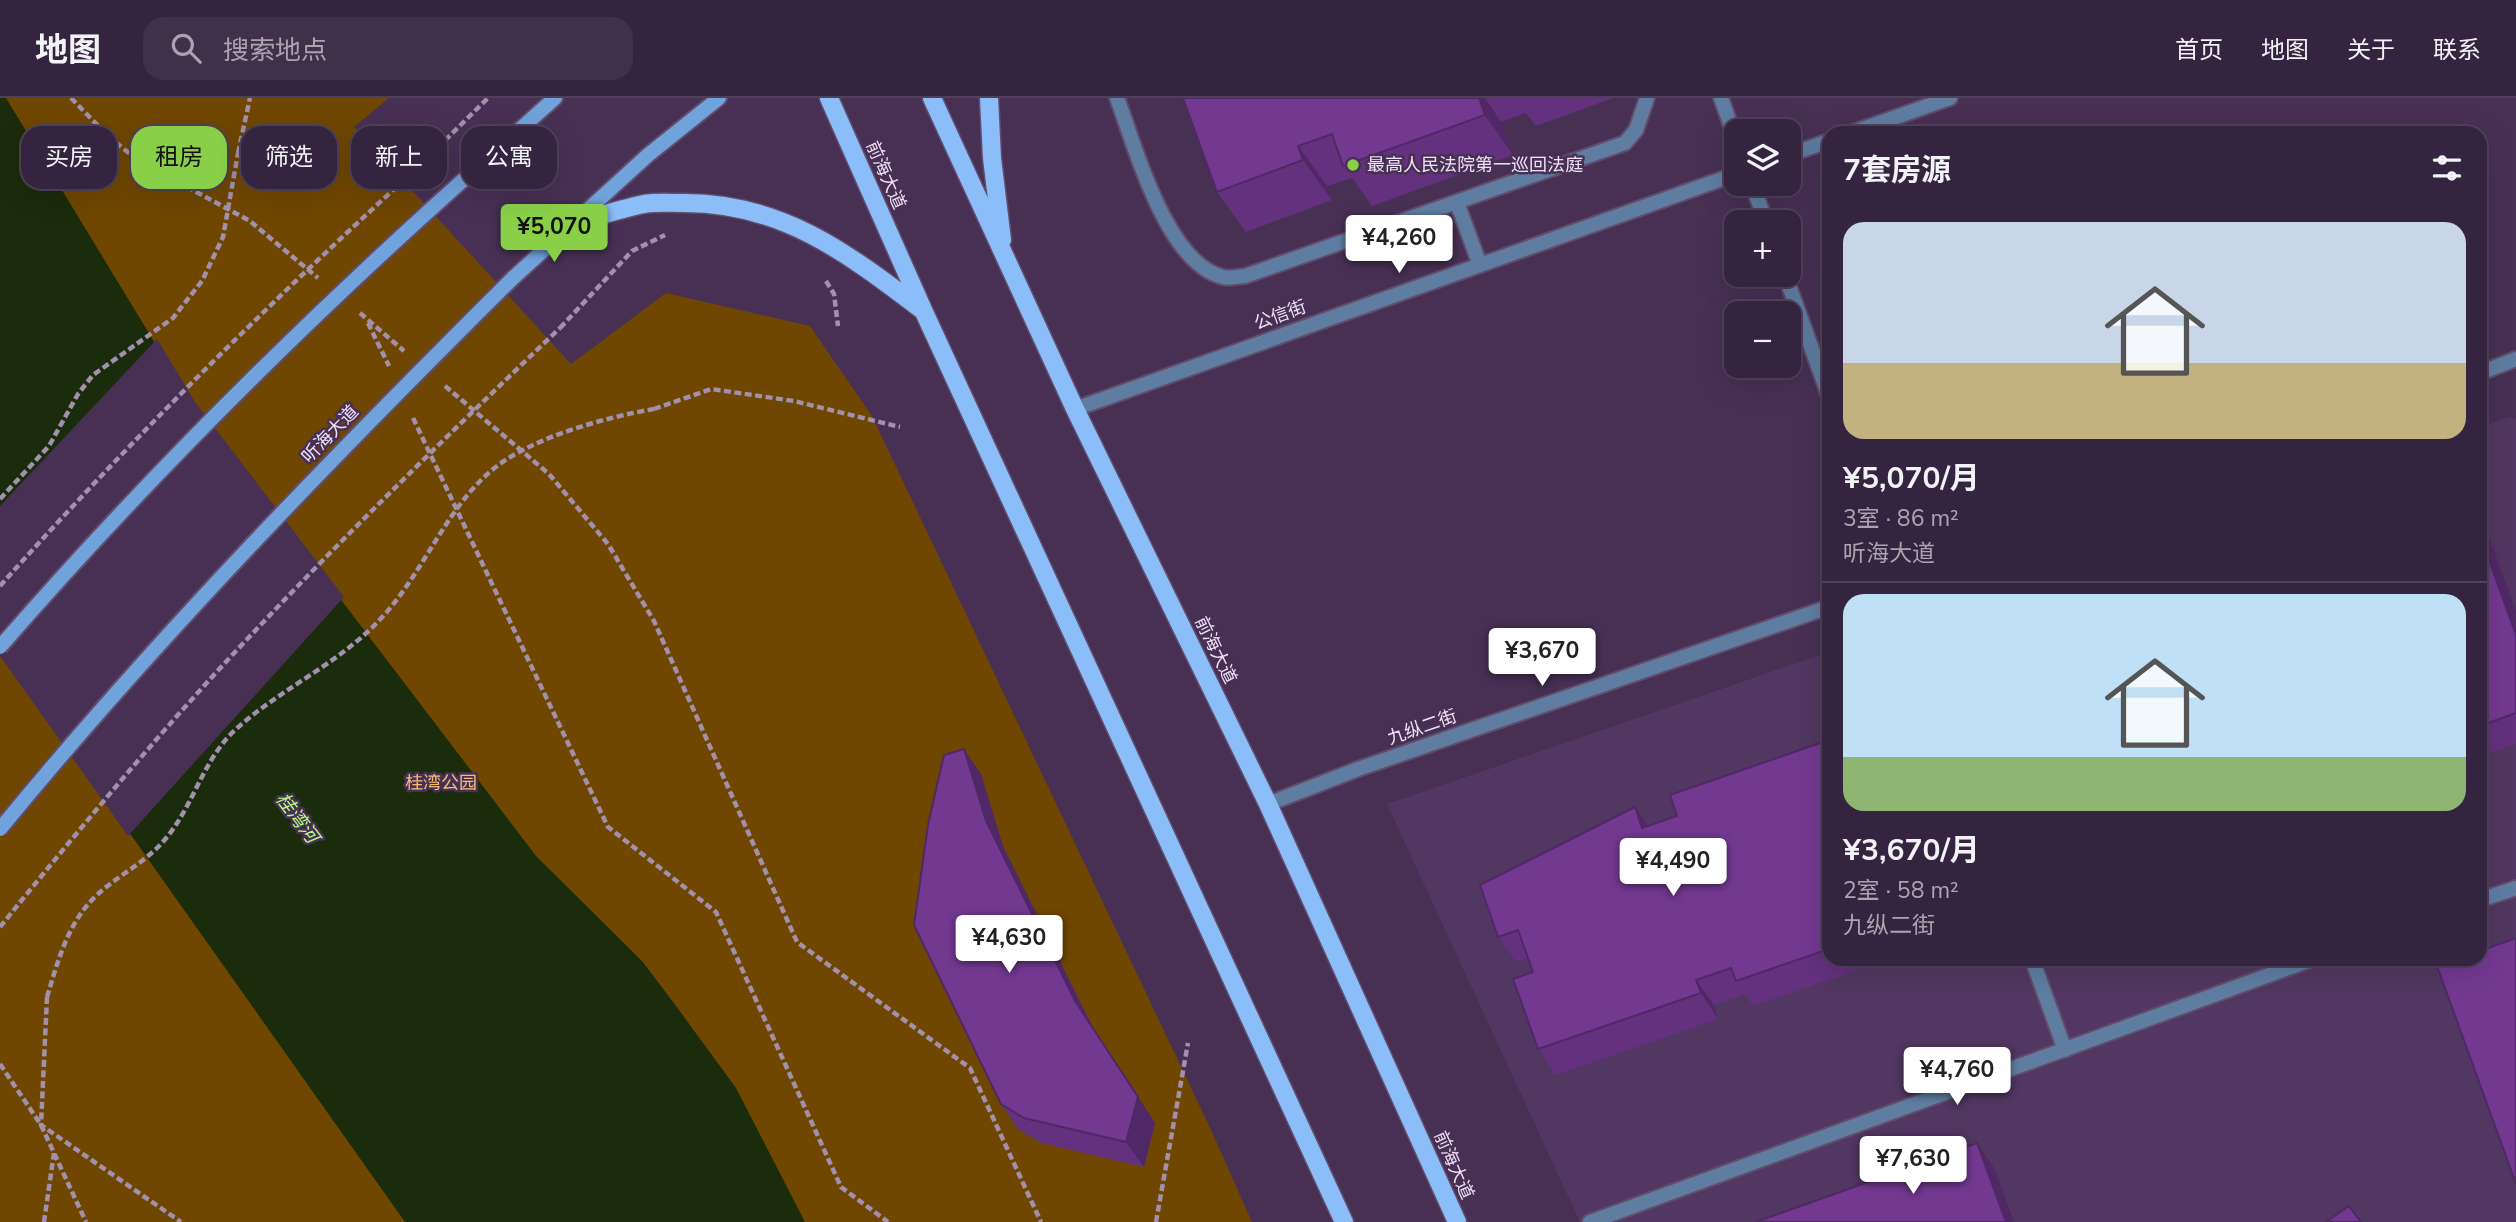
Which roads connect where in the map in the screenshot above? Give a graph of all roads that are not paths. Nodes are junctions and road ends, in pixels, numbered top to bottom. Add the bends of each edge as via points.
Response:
1 (555, 98) edge
2 (719, 98) edge
3 (829, 98) edge
4 (932, 98) edge
5 (989, 98) edge
6 (1116, 98) edge
7 (1647, 98) edge
8 (1721, 98) edge
9 (1950, 98) edge
10 (1728, 119) edge
11 (1871, 126) edge
12 (1822, 143) edge
13 (1801, 151) edge
14 (1724, 178) edge
15 (1457, 202) junction
16 (572, 224) junction
17 (1004, 258) junction
18 (1480, 265) junction
19 (1789, 287) edge
20 (924, 312) junction
21 (2516, 359) edge
22 (2487, 370) edge
23 (1822, 377) edge
24 (1075, 409) junction
25 (1822, 609) edge
26 (0, 647) edge
27 (1268, 804) junction
28 (0, 829) edge
29 (2516, 888) edge
30 (2487, 898) edge
31 (2035, 966) edge
32 (2294, 966) edge
33 (2065, 1049) junction
34 (1344, 1222) edge
35 (1457, 1222) edge
36 (1590, 1222) edge

1 - 26 main road, bridge via 303,327 213,416
2 - 16 main road, 听海大道
3 - 20 main road, 前海大道
4 - 17 main road, 前海大道
5 - 17 main road
6 - 15 street via 1166,226 1187,255 1225,278 1245,276
7 - 15 street via 1636,130 1625,143
8 - 10 street
9 - 11 street
12 - 13 street
14 - 18 street, 公信街
15 - 18 street
16 - 20 main road via 646,204 701,203 756,211 804,229
16 - 28 main road, 听海大道, bridge via 361,429 223,574
17 - 24 main road, 前海大道
18 - 24 street, 公信街
19 - 23 street
20 - 34 main road, 前海大道
21 - 22 street
24 - 27 main road, 前海大道
25 - 27 street, 九纵二街
27 - 35 main road, 前海大道
29 - 30 street
31 - 33 street
32 - 33 street
33 - 36 street

